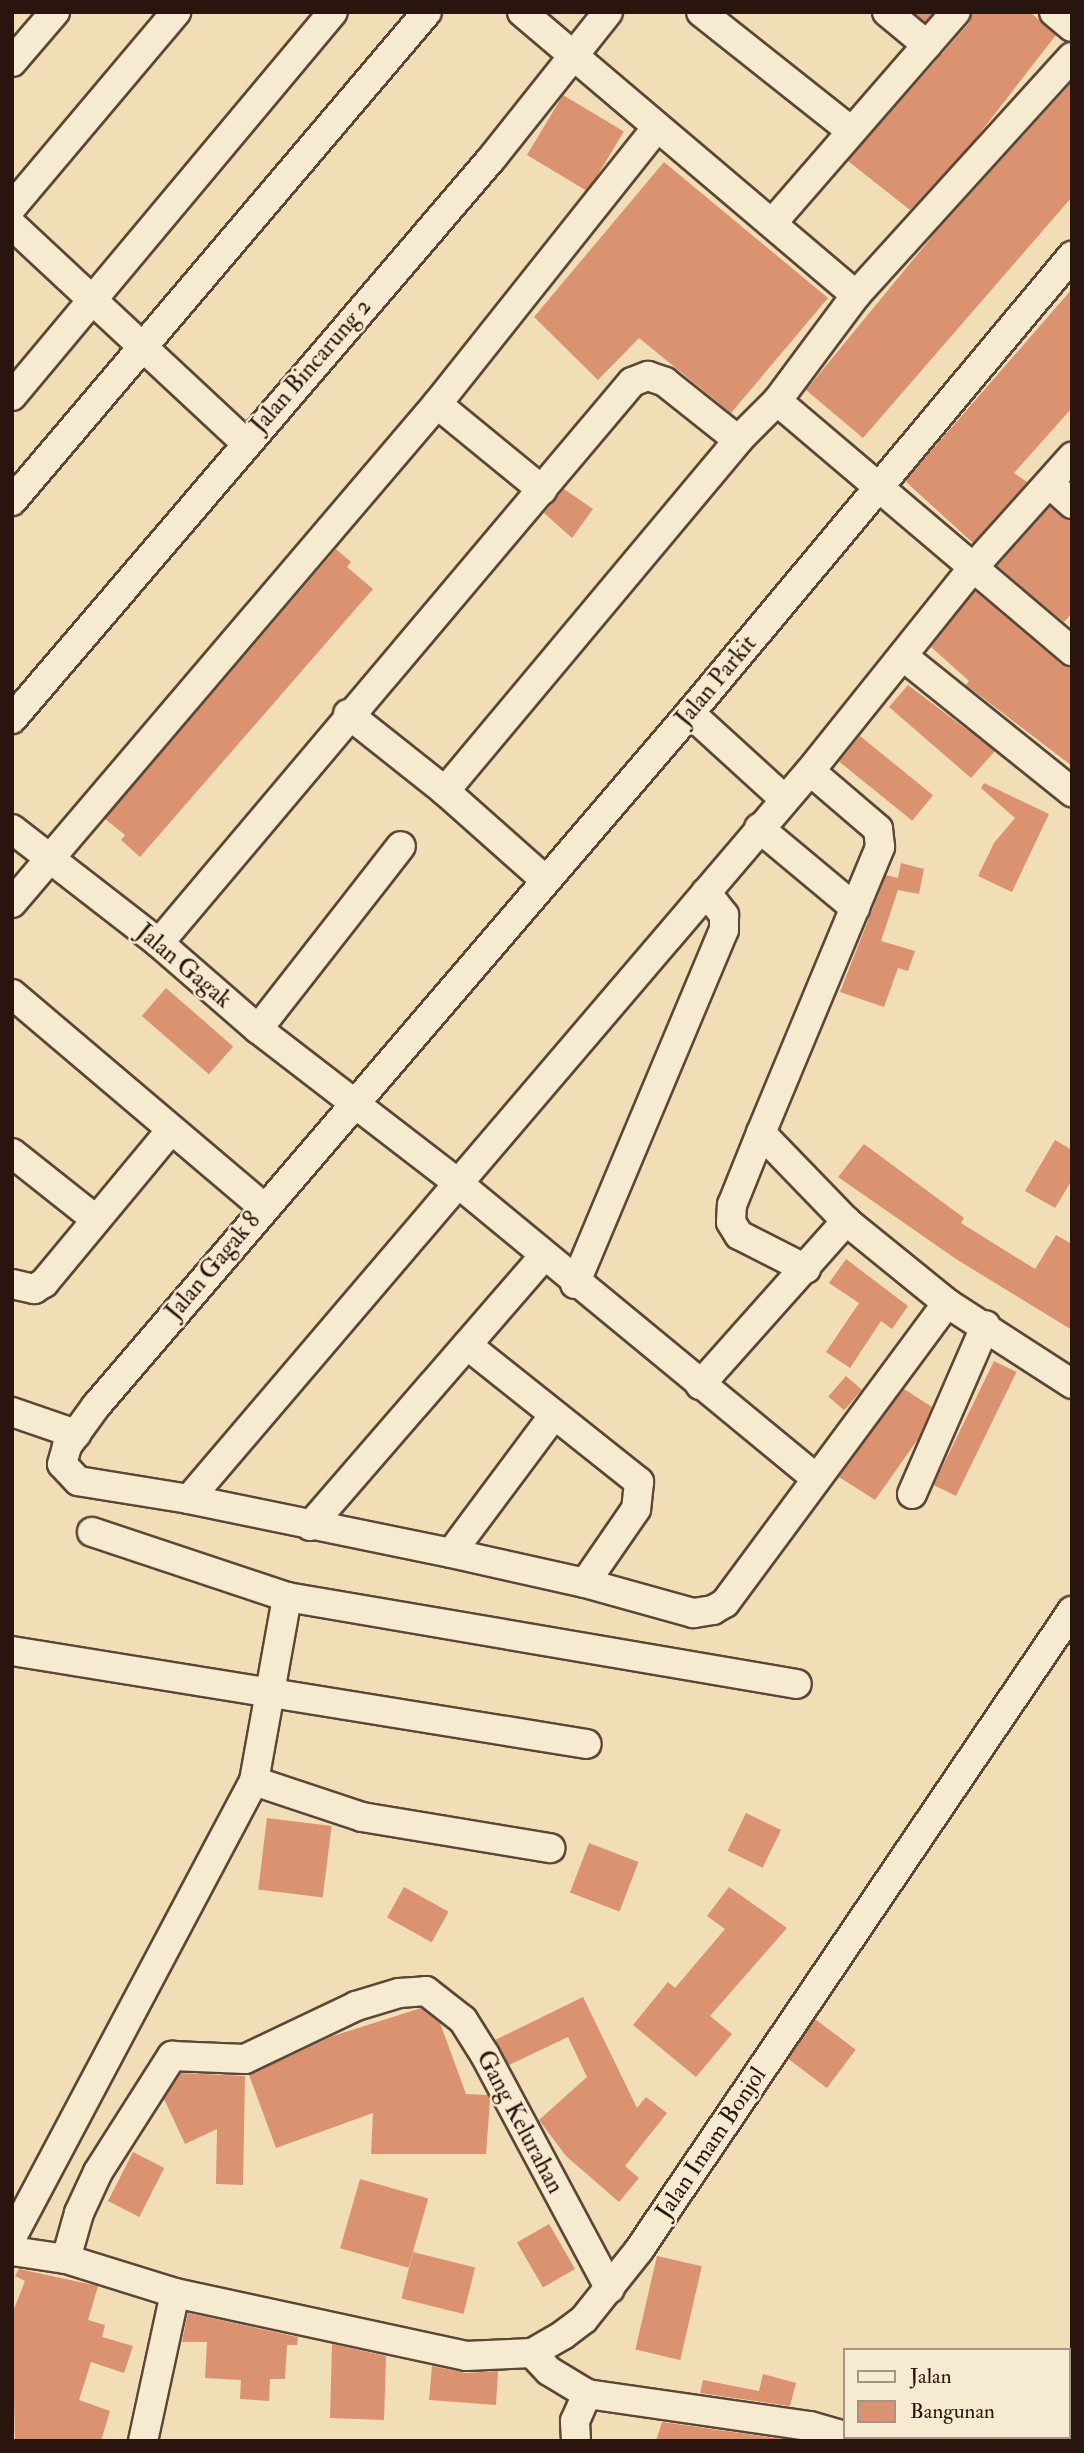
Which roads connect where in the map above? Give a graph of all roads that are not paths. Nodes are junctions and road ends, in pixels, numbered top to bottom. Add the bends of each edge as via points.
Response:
1 (55, 12) edge
2 (176, 12) edge
3 (333, 12) edge
4 (427, 12) edge
5 (522, 12) edge
6 (608, 12) edge
7 (701, 12) edge
8 (887, 12) edge
9 (956, 12) edge
10 (1054, 12) edge
11 (1072, 27) edge
12 (926, 45) junction
13 (571, 57) junction
14 (1072, 57) edge
15 (12, 62) edge
16 (656, 129) junction
17 (850, 130) junction
18 (12, 207) edge
19 (774, 221) junction
20 (12, 225) edge
21 (1072, 256) edge
22 (856, 295) junction
23 (94, 302) junction
24 (141, 346) junction
25 (12, 396) edge
26 (776, 401) junction
27 (437, 404) junction
28 (738, 440) junction
29 (245, 442) junction
30 (1072, 457) edge
31 (1050, 484) junction
32 (877, 486) junction
33 (541, 490) junction
34 (12, 501) edge
35 (1072, 504) edge
36 (971, 570) junction
37 (1072, 651) edge
38 (904, 657) junction
39 (690, 713) junction
40 (348, 714) junction
41 (12, 719) edge
42 (810, 771) junction
43 (445, 791) junction
44 (1072, 792) edge
45 (783, 798) junction
46 (759, 828) junction
47 (12, 829) edge
48 (401, 846) dead end
49 (47, 860) junction
50 (544, 879) junction
51 (706, 892) junction
52 (12, 903) edge
53 (855, 908) junction
54 (159, 943) junction
55 (12, 994) edge
56 (258, 1029) junction
57 (357, 1102) junction
58 (170, 1131) junction
59 (761, 1133) junction
60 (12, 1153) edge
61 (459, 1184) junction
62 (263, 1207) junction
63 (94, 1218) junction
64 (846, 1221) junction
65 (544, 1256) junction
66 (806, 1269) junction
67 (12, 1284) edge
68 (575, 1284) junction
69 (947, 1303) junction
70 (986, 1325) junction
71 (467, 1345) junction
72 (1072, 1384) edge
73 (700, 1385) junction
74 (12, 1412) edge
75 (554, 1415) junction
76 (76, 1434) junction
77 (815, 1477) junction
78 (912, 1494) dead end
79 (189, 1499) junction
80 (310, 1526) junction
81 (92, 1532) dead end
82 (451, 1553) junction
83 (585, 1583) junction
84 (287, 1597) junction
85 (1072, 1611) edge
86 (12, 1651) edge
87 (797, 1684) dead end
88 (270, 1690) junction
89 (587, 1744) dead end
90 (254, 1781) junction
91 (550, 1848) dead end
92 (12, 2237) edge
93 (12, 2250) edge
94 (66, 2259) junction
95 (610, 2290) junction
96 (175, 2293) junction
97 (541, 2362) junction
98 (584, 2393) junction
99 (842, 2436) edge
100 (143, 2441) edge
101 (576, 2441) edge

1 - 15 street
2 - 18 street
3 - 23 street
4 - 24 street
5 - 13 street
6 - 13 street, Jalan Bincarung 2
7 - 17 street
8 - 12 street
9 - 12 street
10 - 11 street
12 - 17 street
13 - 16 street
13 - 29 street, Jalan Bincarung 2 via 492,158
14 - 22 street
16 - 19 street
16 - 27 street
17 - 19 street
19 - 22 street
20 - 23 street
21 - 32 street, Jalan Parkit
22 - 26 street
23 - 24 street
23 - 25 street
24 - 29 street
24 - 34 street
26 - 28 street
26 - 32 street
27 - 33 street
27 - 49 street
28 - 33 street via 665,382 640,378
28 - 43 street
29 - 41 street, Jalan Bincarung 2
30 - 31 street
31 - 35 street
31 - 36 street
32 - 36 street
32 - 39 street, Jalan Parkit
33 - 40 street
36 - 37 street
36 - 38 street
38 - 42 street
38 - 44 street
39 - 45 street
39 - 50 street, Jalan Parkit
40 - 43 street
40 - 54 street
42 - 45 street
42 - 53 street via 881,836
43 - 50 street
45 - 46 street
46 - 51 street
46 - 53 street
47 - 49 street, Jalan Gagak
48 - 56 street
49 - 52 street
49 - 54 street, Jalan Gagak
50 - 57 street, Jalan Parkit
51 - 61 street
51 - 68 street via 724,915 724,929
53 - 59 street
54 - 56 street, Jalan Gagak
55 - 58 street
56 - 57 street, Jalan Gagak
57 - 61 street, Jalan Gagak
57 - 62 street, Jalan Gagak 8
58 - 62 street
58 - 63 street
59 - 64 street
59 - 66 street via 732,1205 731,1222 738,1235
60 - 63 street
61 - 65 street, Jalan Gagak
61 - 79 street
62 - 76 street, Jalan Gagak 8
63 - 67 street via 44,1283 34,1289
64 - 66 street
64 - 69 street
65 - 68 street, Jalan Gagak
65 - 71 street
66 - 73 street
68 - 73 street, Jalan Gagak
69 - 70 street
69 - 77 street
70 - 72 street
70 - 78 street
71 - 75 street
71 - 80 street
73 - 77 street, Jalan Gagak
74 - 76 street
75 - 82 street
75 - 83 street via 639,1482 636,1508
76 - 79 street, Jalan Gagak 8 via 61,1464 71,1478
77 - 83 street via 725,1603 713,1610 692,1613
79 - 80 street
80 - 82 street
81 - 84 street
82 - 83 street
84 - 87 street
84 - 88 street
85 - 95 street, Jalan Imam Bonjol
86 - 88 street
88 - 89 street
88 - 90 street
90 - 91 street via 362,1817
90 - 92 street
93 - 94 street
94 - 95 street, Gang Kelurahan via 79,2213 98,2172 172,2056 245,2059 356,2006 399,1993 426,1991 463,2020
94 - 96 street
95 - 97 street, Jalan Imam Bonjol
96 - 97 street via 467,2356
96 - 100 street
97 - 98 street
98 - 99 street via 797,2424
98 - 101 street via 575,2421

